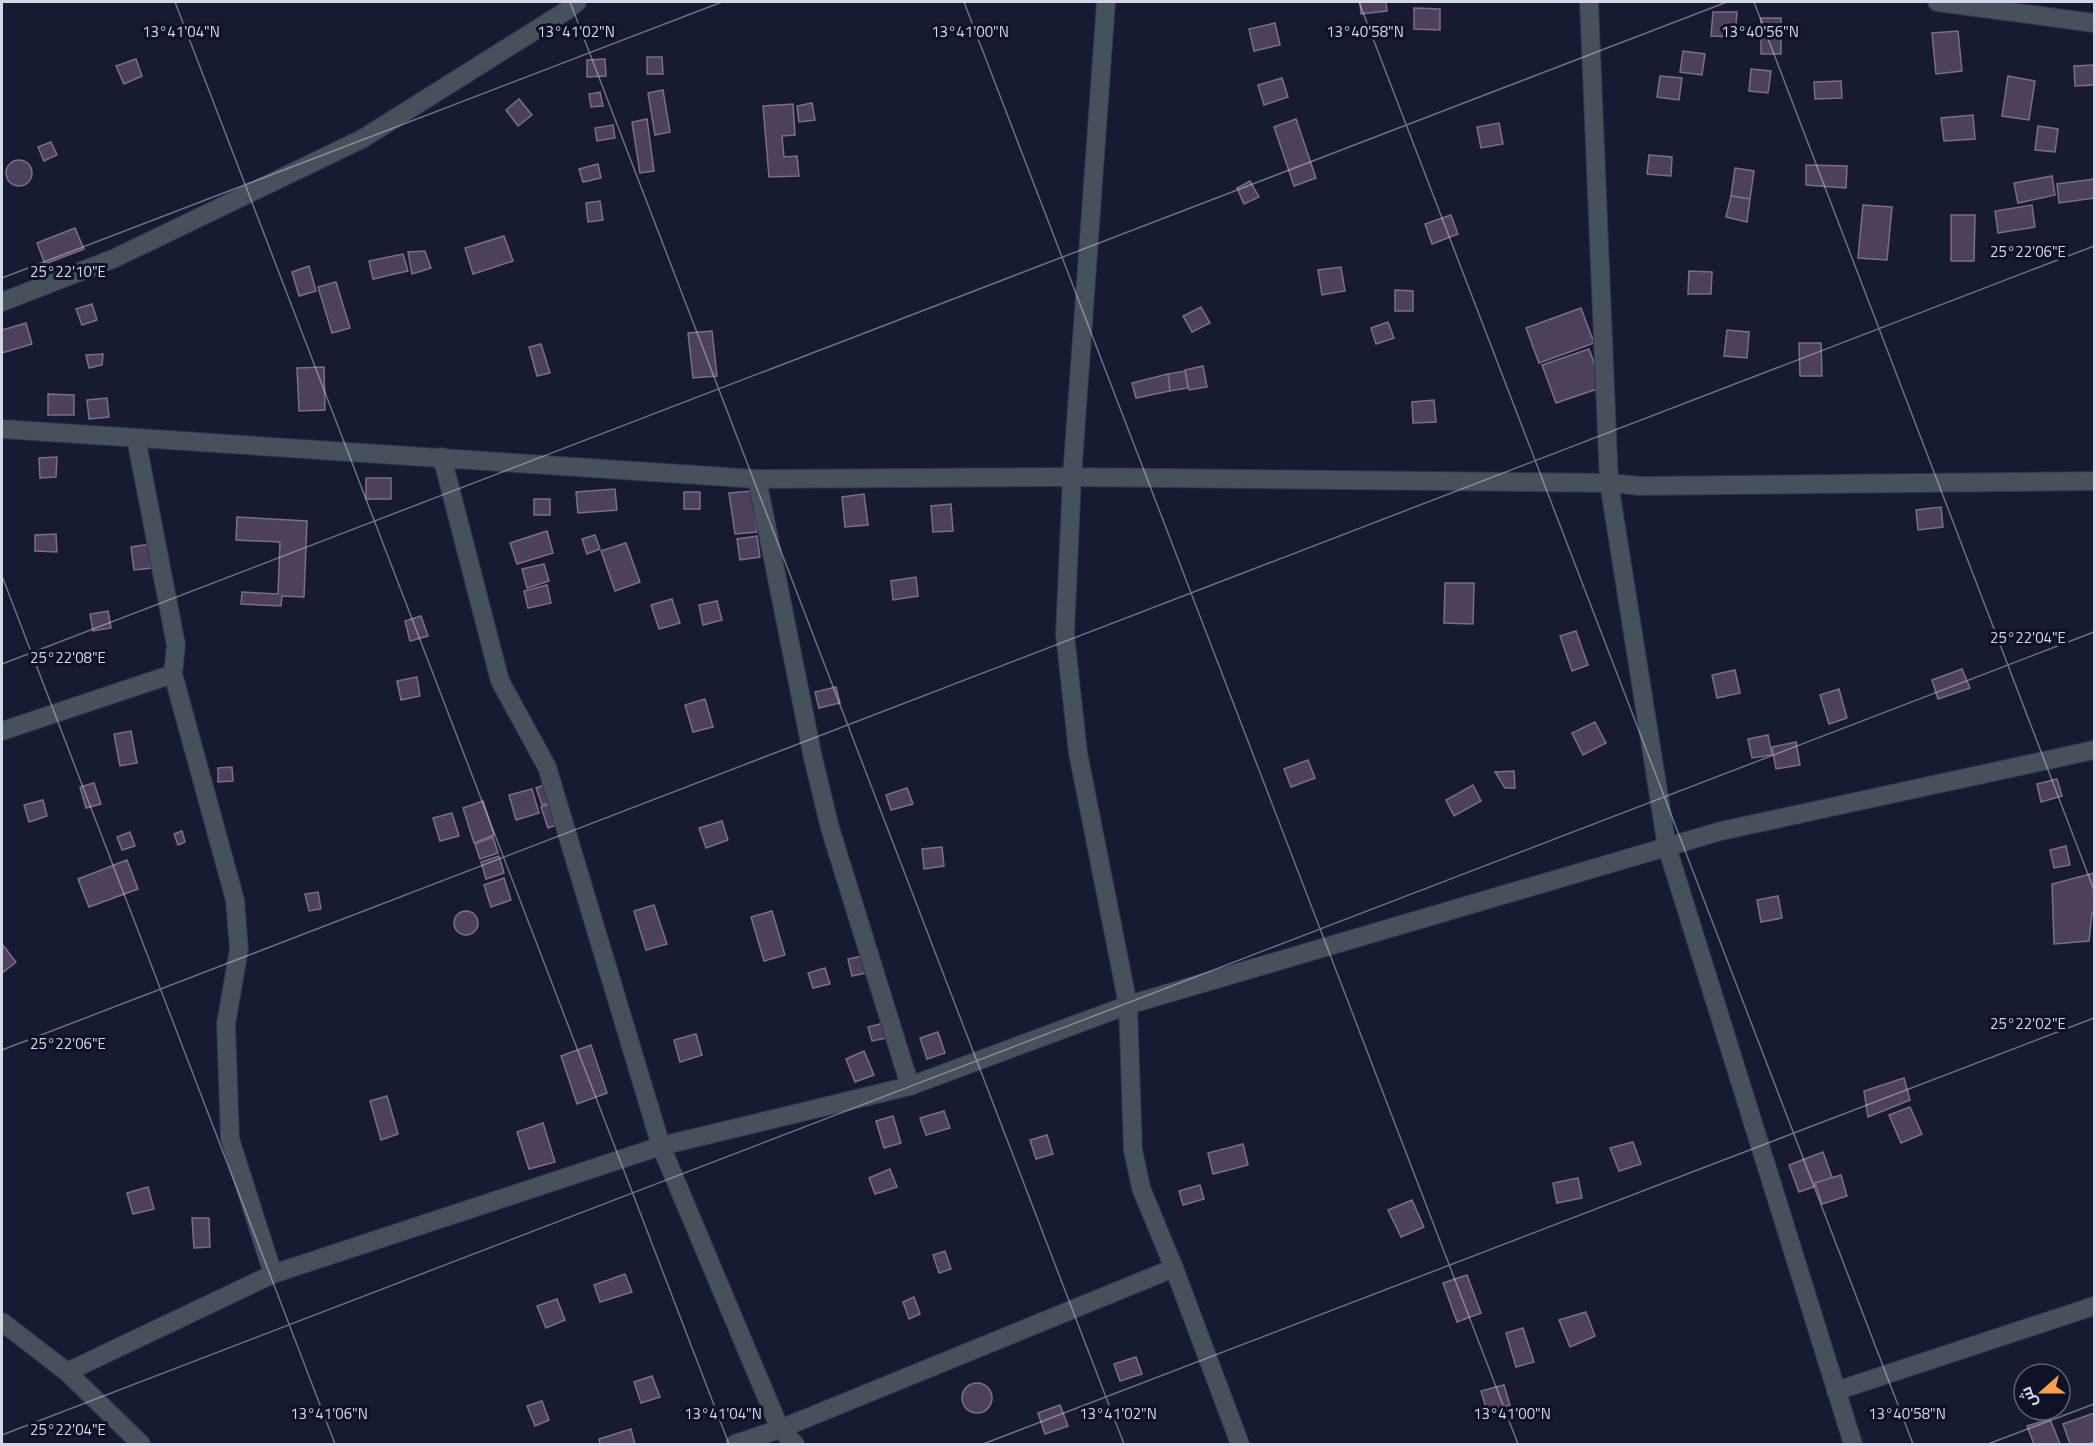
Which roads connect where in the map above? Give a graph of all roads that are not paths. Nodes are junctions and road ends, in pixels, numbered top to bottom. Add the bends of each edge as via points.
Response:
1 (577, 2) edge
2 (1106, 2) edge
3 (1589, 2) edge
4 (1937, 2) edge
5 (2094, 23) edge
6 (2, 302) edge
7 (2, 429) edge
8 (136, 438) junction
9 (441, 457) junction
10 (1072, 477) junction
11 (757, 479) junction
12 (2094, 482) edge
13 (1609, 483) junction
14 (173, 674) junction
15 (2, 731) edge
16 (2094, 750) edge
17 (1666, 848) junction
18 (1128, 1005) junction
19 (910, 1086) junction
20 (661, 1146) junction
21 (1174, 1268) junction
22 (273, 1274) junction
23 (2094, 1306) edge
24 (2, 1322) edge
25 (67, 1372) junction
26 (1836, 1391) junction
27 (780, 1429) junction
28 (141, 1444) edge
29 (735, 1444) edge
30 (795, 1444) edge
31 (1240, 1444) edge
32 (1853, 1444) edge

1 - 6 street via 362,139 114,258
2 - 10 street
3 - 13 street
4 - 5 street
7 - 8 street
8 - 9 street
8 - 14 street via 176,645
9 - 11 street
9 - 20 street via 500,681 547,767
10 - 11 street
10 - 13 street
10 - 18 street via 1065,634 1087,803
11 - 19 street via 830,828
12 - 13 street via 1640,486
13 - 17 street
14 - 15 street
14 - 22 street via 235,900 239,949 226,1024 230,1139
16 - 17 street via 1721,831
17 - 18 street
17 - 26 street
18 - 19 street
18 - 21 street via 1133,1150 1141,1188
19 - 20 street
20 - 22 street
20 - 27 street
21 - 27 street
21 - 31 street
22 - 25 street
23 - 26 street
24 - 25 street
25 - 28 street
26 - 32 street
27 - 29 street
27 - 30 street

